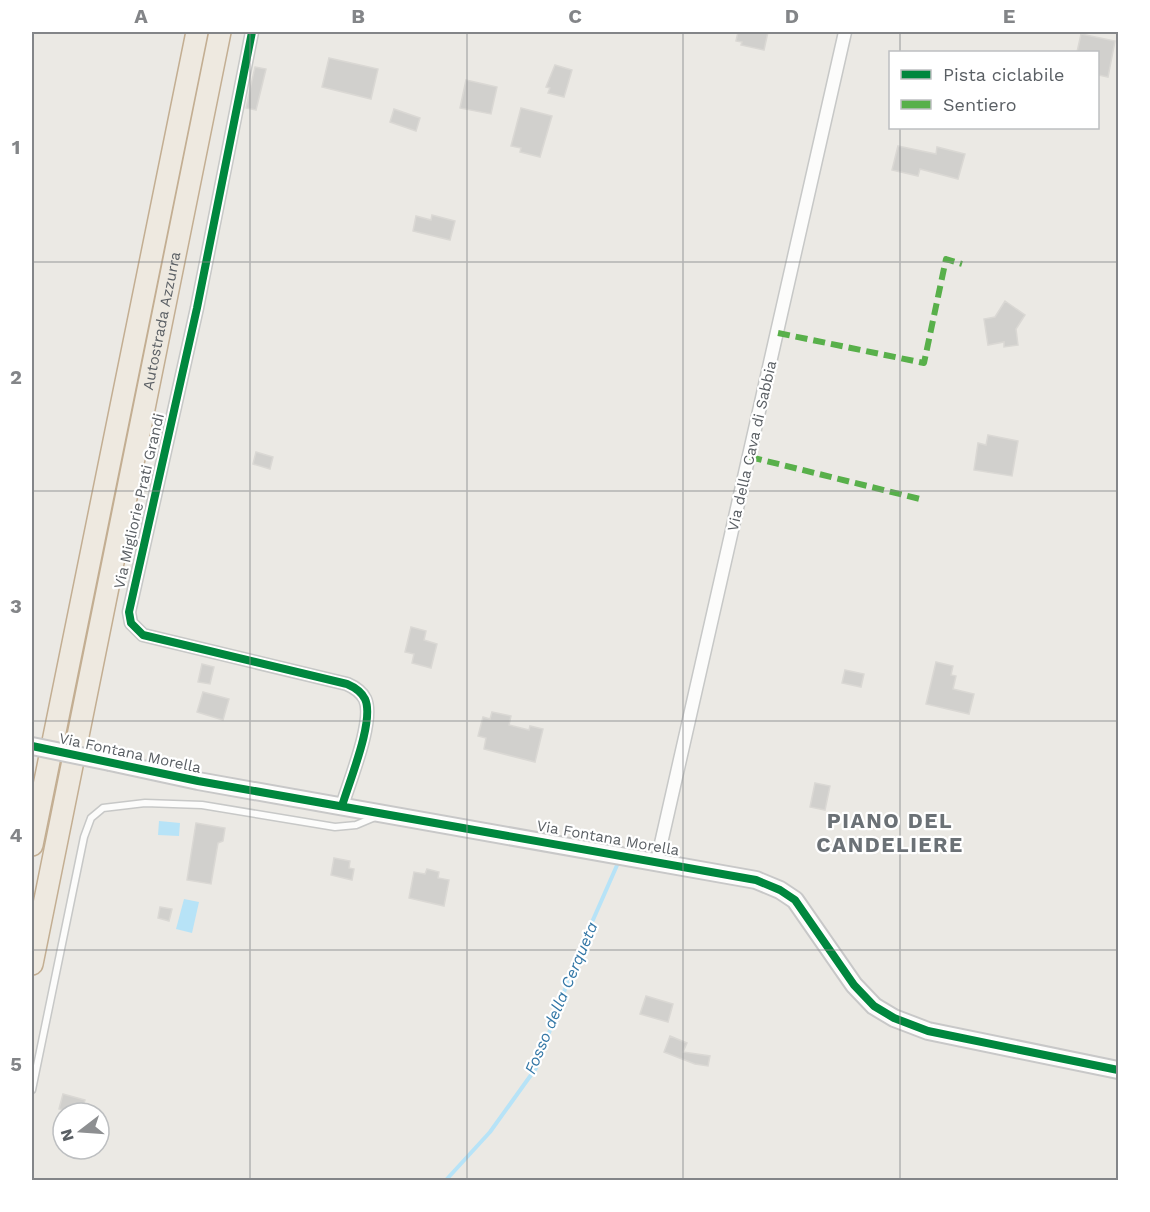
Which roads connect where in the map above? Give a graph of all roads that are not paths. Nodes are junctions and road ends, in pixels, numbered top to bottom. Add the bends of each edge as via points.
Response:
1 (197, 32) edge
2 (220, 32) edge
3 (252, 32) edge
4 (845, 32) edge
5 (32, 746) edge
6 (342, 806) junction
7 (384, 813) junction
8 (32, 845) edge
9 (657, 861) junction
10 (32, 964) edge
11 (1119, 1070) edge
12 (32, 1090) edge

1 - 8 highway, Autostrada Azzurra
2 - 10 highway, Autostrada Azzurra
3 - 6 street, Via Migliorie Prati Grandi via 197,308 129,612 131,623 143,635 357,689 365,699 367,719
4 - 9 street, Via della Cava di Sabbia
5 - 6 street, Via Fontana Morella, bridge via 198,782
6 - 7 street, Via Fontana Morella
7 - 9 street, Via Fontana Morella
7 - 12 lane via 342,827 177,803 116,805 99,811 88,824 84,837
9 - 11 street, Via Fontana Morella via 743,877 789,895 858,991 874,1006 901,1021 928,1031

